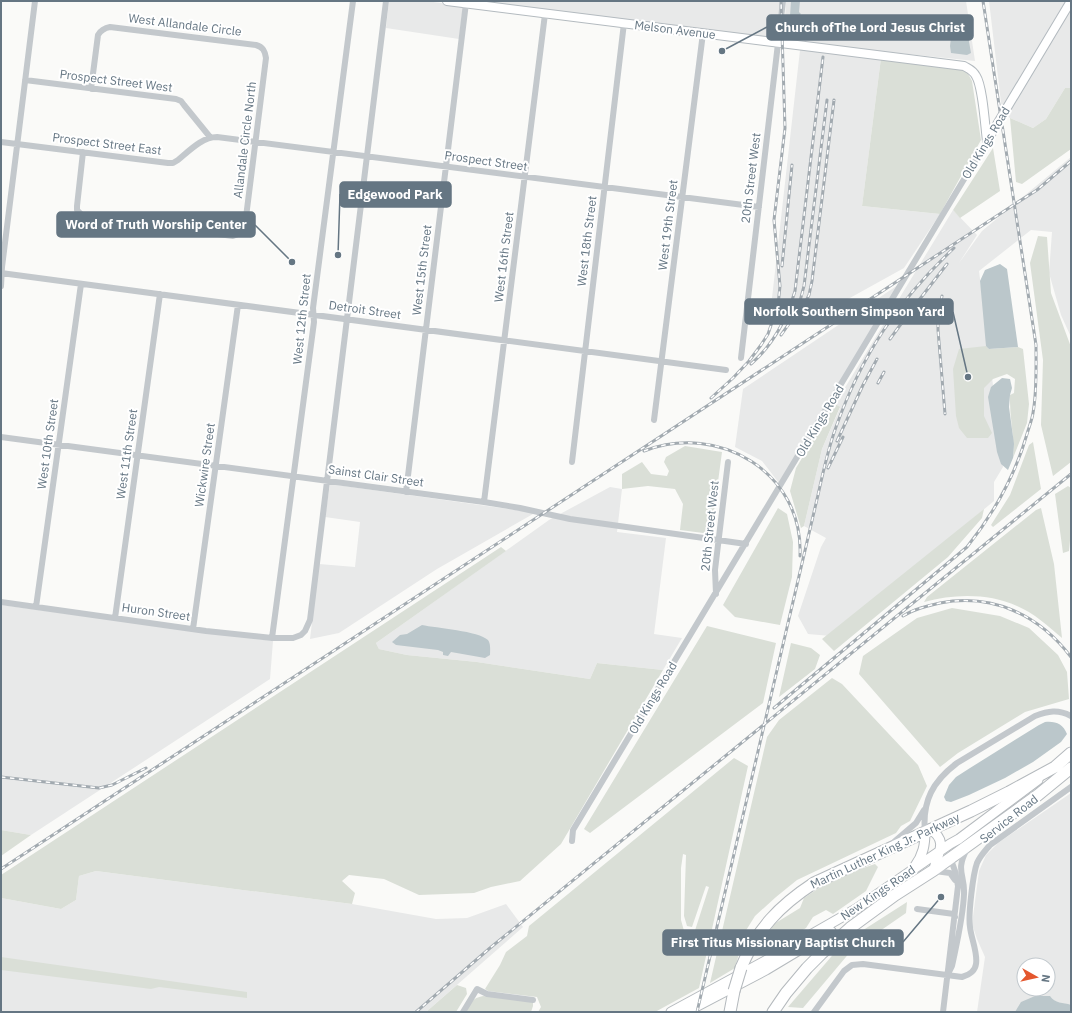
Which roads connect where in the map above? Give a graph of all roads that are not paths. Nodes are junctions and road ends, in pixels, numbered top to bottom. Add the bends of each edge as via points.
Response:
1 (35, 1) edge
2 (353, 1) edge
3 (386, 1) edge
4 (447, 1) edge
5 (783, 1) edge
6 (1071, 1) edge
7 (466, 3) junction
8 (545, 14) junction
9 (624, 23) junction
10 (703, 33) junction
11 (778, 43) junction
12 (263, 49) joint
13 (25, 80) junction
14 (91, 89) junction
15 (210, 138) junction
16 (987, 141) junction
17 (1, 142) edge
18 (255, 142) junction
19 (17, 144) junction
20 (333, 151) junction
21 (83, 152) junction
22 (367, 156) junction
23 (446, 167) junction
24 (525, 177) junction
25 (604, 187) junction
26 (682, 197) junction
27 (759, 207) junction
28 (2, 273) edge
29 (81, 284) junction
30 (1, 286) edge
31 (160, 294) junction
32 (238, 305) junction
33 (313, 314) junction
34 (348, 319) junction
35 (426, 330) junction
36 (505, 341) junction
37 (585, 352) junction
38 (741, 358) dead end
39 (662, 362) junction
40 (726, 370) dead end
41 (654, 420) dead end
42 (1, 437) edge
43 (60, 446) junction
44 (138, 456) junction
45 (572, 462) dead end
46 (728, 462) dead end
47 (215, 466) junction
48 (294, 477) junction
49 (328, 481) junction
50 (406, 492) junction
51 (484, 502) junction
52 (718, 540) junction
53 (746, 544) junction
54 (716, 594) junction
55 (1, 602) edge
56 (36, 607) junction
57 (115, 618) junction
58 (193, 629) junction
59 (272, 638) junction
60 (1071, 716) edge
61 (1071, 754) edge
62 (1055, 767) junction
63 (1071, 768) edge
64 (1071, 786) edge
65 (928, 801) junction
66 (927, 830) junction
67 (572, 841) dead end
68 (965, 841) junction
69 (941, 850) junction
70 (881, 851) junction
71 (950, 857) junction
72 (934, 870) junction
73 (911, 872) junction
74 (958, 886) junction
75 (895, 895) junction
76 (917, 909) dead end
77 (954, 914) junction
78 (959, 932) junction
79 (806, 942) junction
80 (948, 976) junction
81 (533, 1000) dead end
82 (463, 1012) edge
83 (671, 1012) edge
84 (686, 1012) edge
85 (730, 1012) edge
86 (773, 1012) edge
87 (814, 1012) edge
88 (943, 1012) edge

1 - 13 street
2 - 20 street, West 12th Street
3 - 22 street
4 - 7 street, Melson Avenue
5 - 11 street, 20th Street West
6 - 16 street, Old Kings Road
7 - 8 street, Melson Avenue
7 - 23 street, West 15th Street
8 - 9 street, Melson Avenue
8 - 24 street, West 16th Street
9 - 10 street, Melson Avenue
9 - 25 street, West 18th Street
10 - 11 street, Melson Avenue
10 - 26 street, West 19th Street
11 - 16 street, Melson Avenue via 964,66 972,70 979,85
11 - 27 street, 20th Street West
12 - 14 street, West Allandale Circle via 243,43 110,27 103,29 98,36
12 - 18 street, Allandale Circle North via 266,58
13 - 14 street, Prospect Street West
13 - 19 street
14 - 15 street, Prospect Street West via 181,101
15 - 18 street, Prospect Street
15 - 21 street, Prospect Street East via 173,163
16 - 53 street, Old Kings Road
17 - 19 street
18 - 20 street, Prospect Street
18 - 21 street, Allandale Circle North via 245,225 241,232 233,236 87,217 77,210
19 - 21 street, Prospect Street East
19 - 28 street
20 - 22 street, Prospect Street
20 - 33 street, West 12th Street
22 - 23 street, Prospect Street
22 - 34 street
23 - 24 street, Prospect Street
23 - 35 street, West 15th Street
24 - 25 street, Prospect Street
24 - 36 street, West 16th Street
25 - 26 street, Prospect Street
25 - 37 street, West 18th Street
26 - 27 street, Prospect Street
26 - 39 street, West 19th Street
27 - 38 street, 20th Street West
28 - 29 street, Detroit Street
28 - 30 street
29 - 31 street, Detroit Street
29 - 43 street, West 10th Street
31 - 32 street, Detroit Street
31 - 44 street, West 11th Street
32 - 33 street, Detroit Street
32 - 47 street, Wickwire Street
33 - 34 street, Detroit Street
33 - 48 street, West 12th Street
34 - 35 street, Detroit Street
34 - 49 street
35 - 36 street, Detroit Street
35 - 50 street, West 15th Street
36 - 37 street, Detroit Street
36 - 51 street, West 16th Street
37 - 39 street, Detroit Street
37 - 45 street, West 18th Street
39 - 40 street, Detroit Street
39 - 41 street, West 19th Street
42 - 43 street, Sainst Clair Street
43 - 44 street, Sainst Clair Street
43 - 56 street, West 10th Street
44 - 47 street, Sainst Clair Street
44 - 57 street, West 11th Street
46 - 52 street, 20th Street West
47 - 48 street, Sainst Clair Street
47 - 58 street, Wickwire Street
48 - 49 street, Sainst Clair Street
48 - 59 street, West 12th Street
49 - 50 street, Sainst Clair Street
49 - 59 street, Huron Street via 308,626 301,635 293,638
50 - 51 street, Sainst Clair Street
51 - 52 street, Sainst Clair Street via 570,519
52 - 53 street, Sainst Clair Street
52 - 54 street, 20th Street West
53 - 54 street, Old Kings Road
54 - 67 street, Old Kings Road via 573,830
55 - 56 street, Huron Street
56 - 57 street, Huron Street
57 - 58 street, Huron Street
58 - 59 street, Huron Street
60 - 65 street via 1056,711 1035,716 946,771 938,780
61 - 62 highway, New Kings Road
62 - 66 highway, Martin Luther King Jr. Parkway via 1003,795
62 - 68 main road, New Kings Road
63 - 68 highway, New Kings Road via 1038,794
64 - 80 street, Service Road via 990,845 982,854 977,863 970,914 976,956 975,969 971,974 962,977
65 - 66 street via 924,819
65 - 70 street via 916,823
66 - 69 main road via 938,836
66 - 70 highway, Martin Luther King Jr. Parkway
66 - 73 main road via 924,849
68 - 69 main road, New Kings Road
68 - 71 highway, New Kings Road
68 - 78 street via 960,867 964,894
69 - 72 main road via 934,863
69 - 73 main road, New Kings Road
70 - 85 highway, Martin Luther King Jr. Parkway, bridge via 814,883 781,907 751,947 741,968
71 - 72 highway, New Kings Road
71 - 74 street
72 - 74 street via 950,873
72 - 75 highway, New Kings Road
73 - 79 main road, New Kings Road
74 - 77 street
75 - 79 main road, New Kings Road
75 - 86 highway via 850,928 821,954 786,993
76 - 77 street
77 - 78 street
77 - 80 street
78 - 80 street
79 - 83 main road, New Kings Road
79 - 84 main road, New Kings Road via 766,970
80 - 87 street via 863,964 852,965 844,971
80 - 88 street
81 - 82 street via 487,994 477,989

